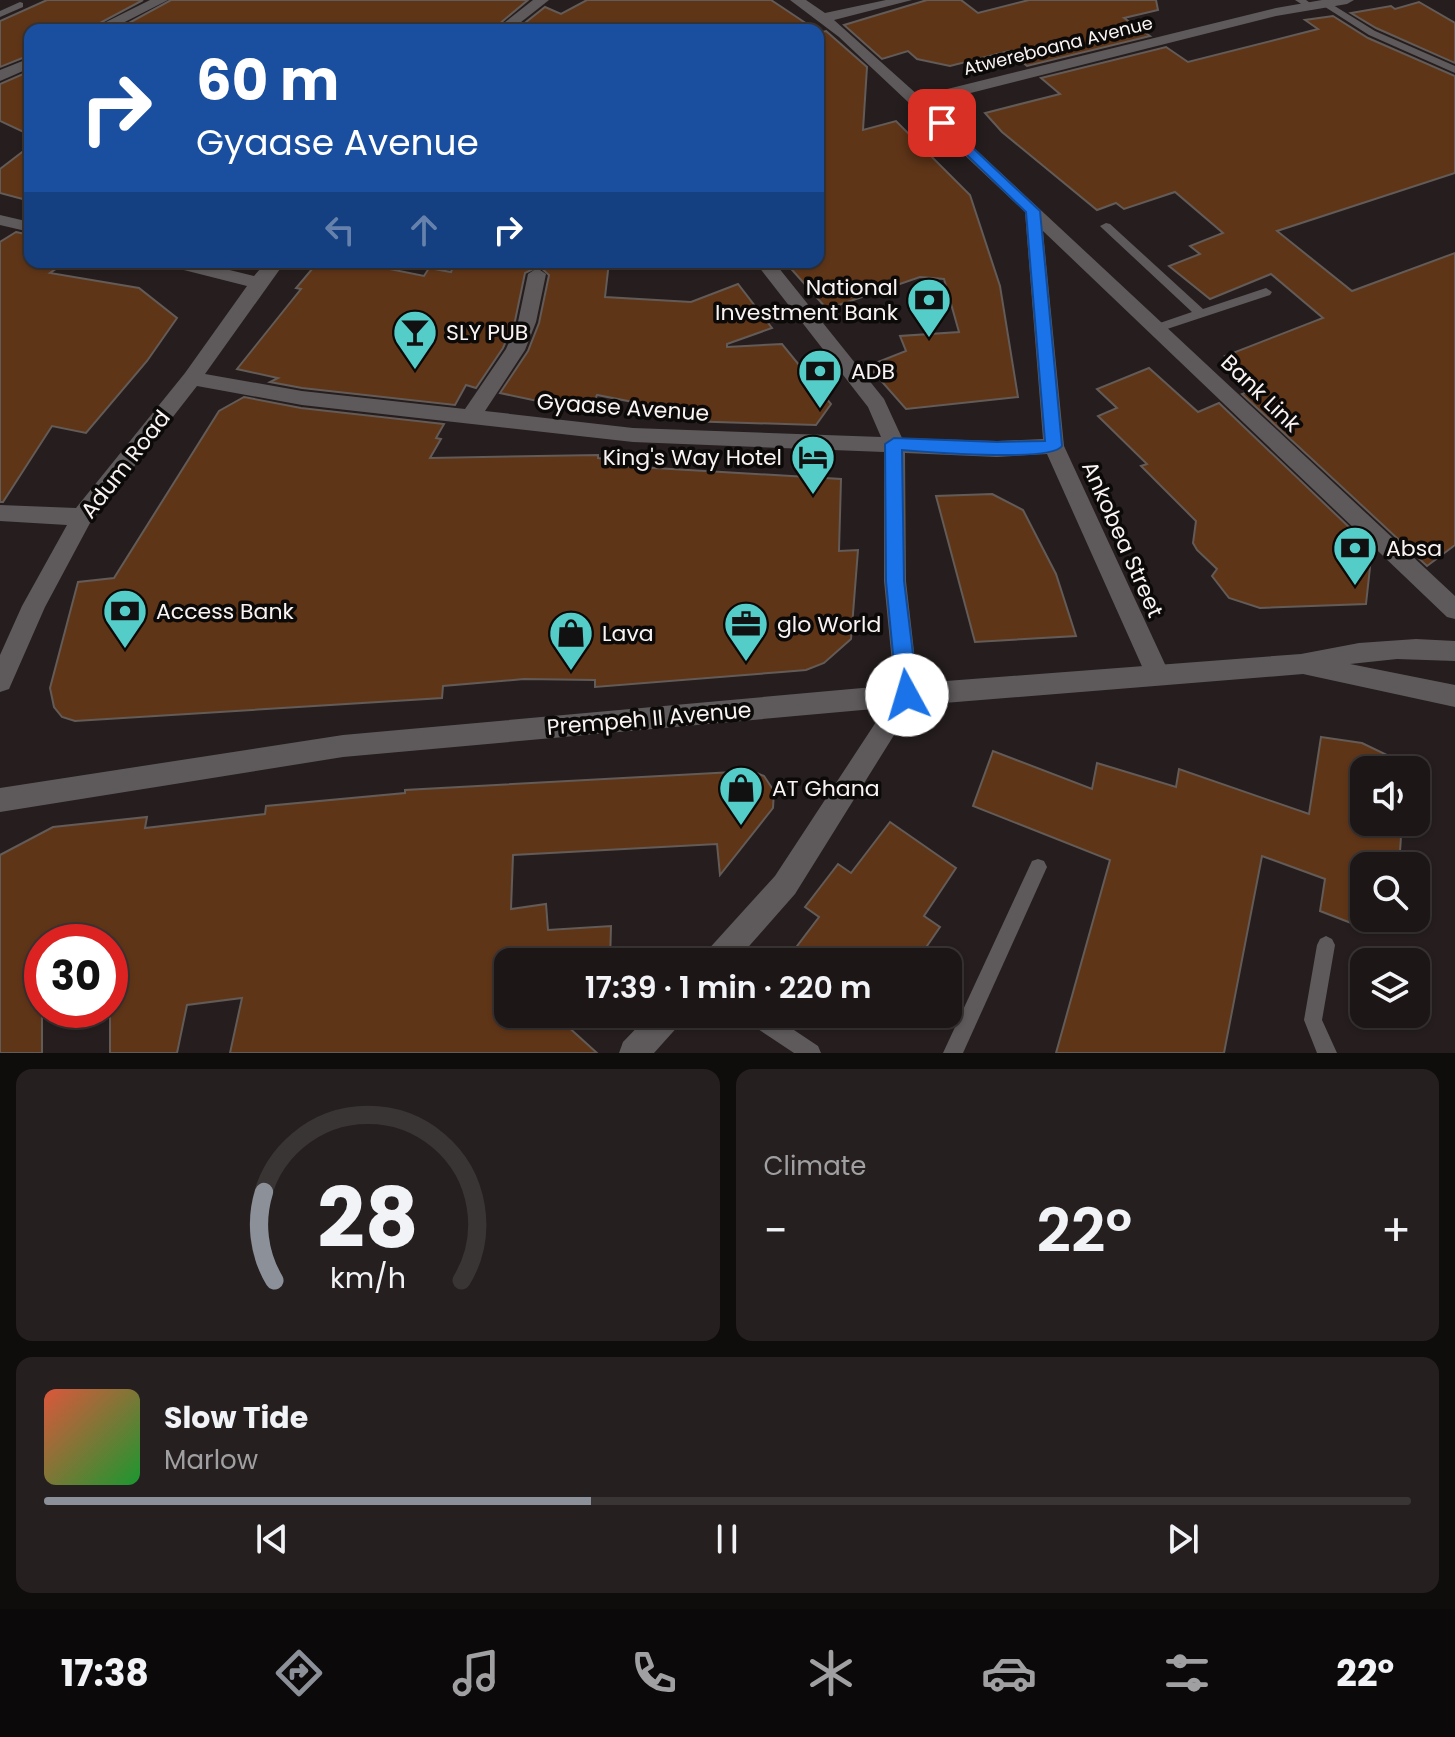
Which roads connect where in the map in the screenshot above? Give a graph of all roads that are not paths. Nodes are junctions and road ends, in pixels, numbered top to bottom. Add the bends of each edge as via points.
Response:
1 (161, 0) edge
2 (542, 0) edge
3 (797, 0) edge
4 (905, 0) edge
5 (1347, 0) edge
6 (1311, 3) edge
7 (20, 5) dead end
8 (0, 14) edge
9 (823, 18) junction
10 (110, 24) edge
11 (510, 24) edge
12 (24, 65) edge
13 (1455, 70) edge
14 (0, 76) edge
15 (919, 101) junction
16 (1033, 211) junction
17 (0, 220) edge
18 (24, 226) edge
19 (1106, 226) dead end
20 (198, 268) edge
21 (271, 268) edge
22 (769, 268) edge
23 (537, 274) dead end
24 (258, 283) junction
25 (1266, 292) dead end
26 (1201, 314) junction
27 (1158, 328) junction
28 (192, 378) junction
29 (469, 419) junction
30 (894, 444) junction
31 (1054, 446) junction
32 (0, 513) edge
33 (82, 517) junction
34 (1455, 610) edge
35 (1455, 651) edge
36 (1301, 664) junction
37 (1158, 675) junction
38 (0, 682) edge
39 (907, 695) junction
40 (1455, 696) edge
41 (0, 800) edge
42 (1038, 867) dead end
43 (1326, 945) dead end
44 (729, 948) edge
45 (657, 1028) edge
46 (774, 1028) edge
47 (634, 1053) edge
48 (811, 1053) edge
49 (953, 1053) edge
50 (1327, 1053) edge

1 - 10 street
2 - 11 street
3 - 9 street
4 - 9 street
5 - 6 street, Atwereboana Avenue
6 - 13 lane
6 - 15 street, Atwereboana Avenue
7 - 8 lane
9 - 15 street
12 - 14 street
15 - 16 street
16 - 27 street, Bank Link
16 - 31 street, Ankobea Street
17 - 18 street
19 - 26 lane
20 - 24 street
21 - 24 street, Adum Road
22 - 30 street via 877,404
23 - 29 street via 515,350
24 - 28 street, Adum Road
25 - 26 lane
26 - 27 lane
27 - 34 street, Bank Link
28 - 29 street, Gyaase Avenue
28 - 33 street, Adum Road
29 - 30 street, Gyaase Avenue via 633,435
30 - 31 street, Gyaase Avenue
30 - 39 street via 895,581
31 - 37 street, Ankobea Street
32 - 33 street
33 - 38 street, Adum Road
35 - 36 street, Prempeh II Avenue via 1399,647
36 - 37 street, Prempeh II Avenue
36 - 40 street, Prempeh II Avenue
37 - 39 street, Prempeh II Avenue
39 - 41 street, Prempeh II Avenue via 343,746
39 - 44 street via 785,885
42 - 49 lane
43 - 50 lane via 1313,1020
45 - 47 street
46 - 48 lane

